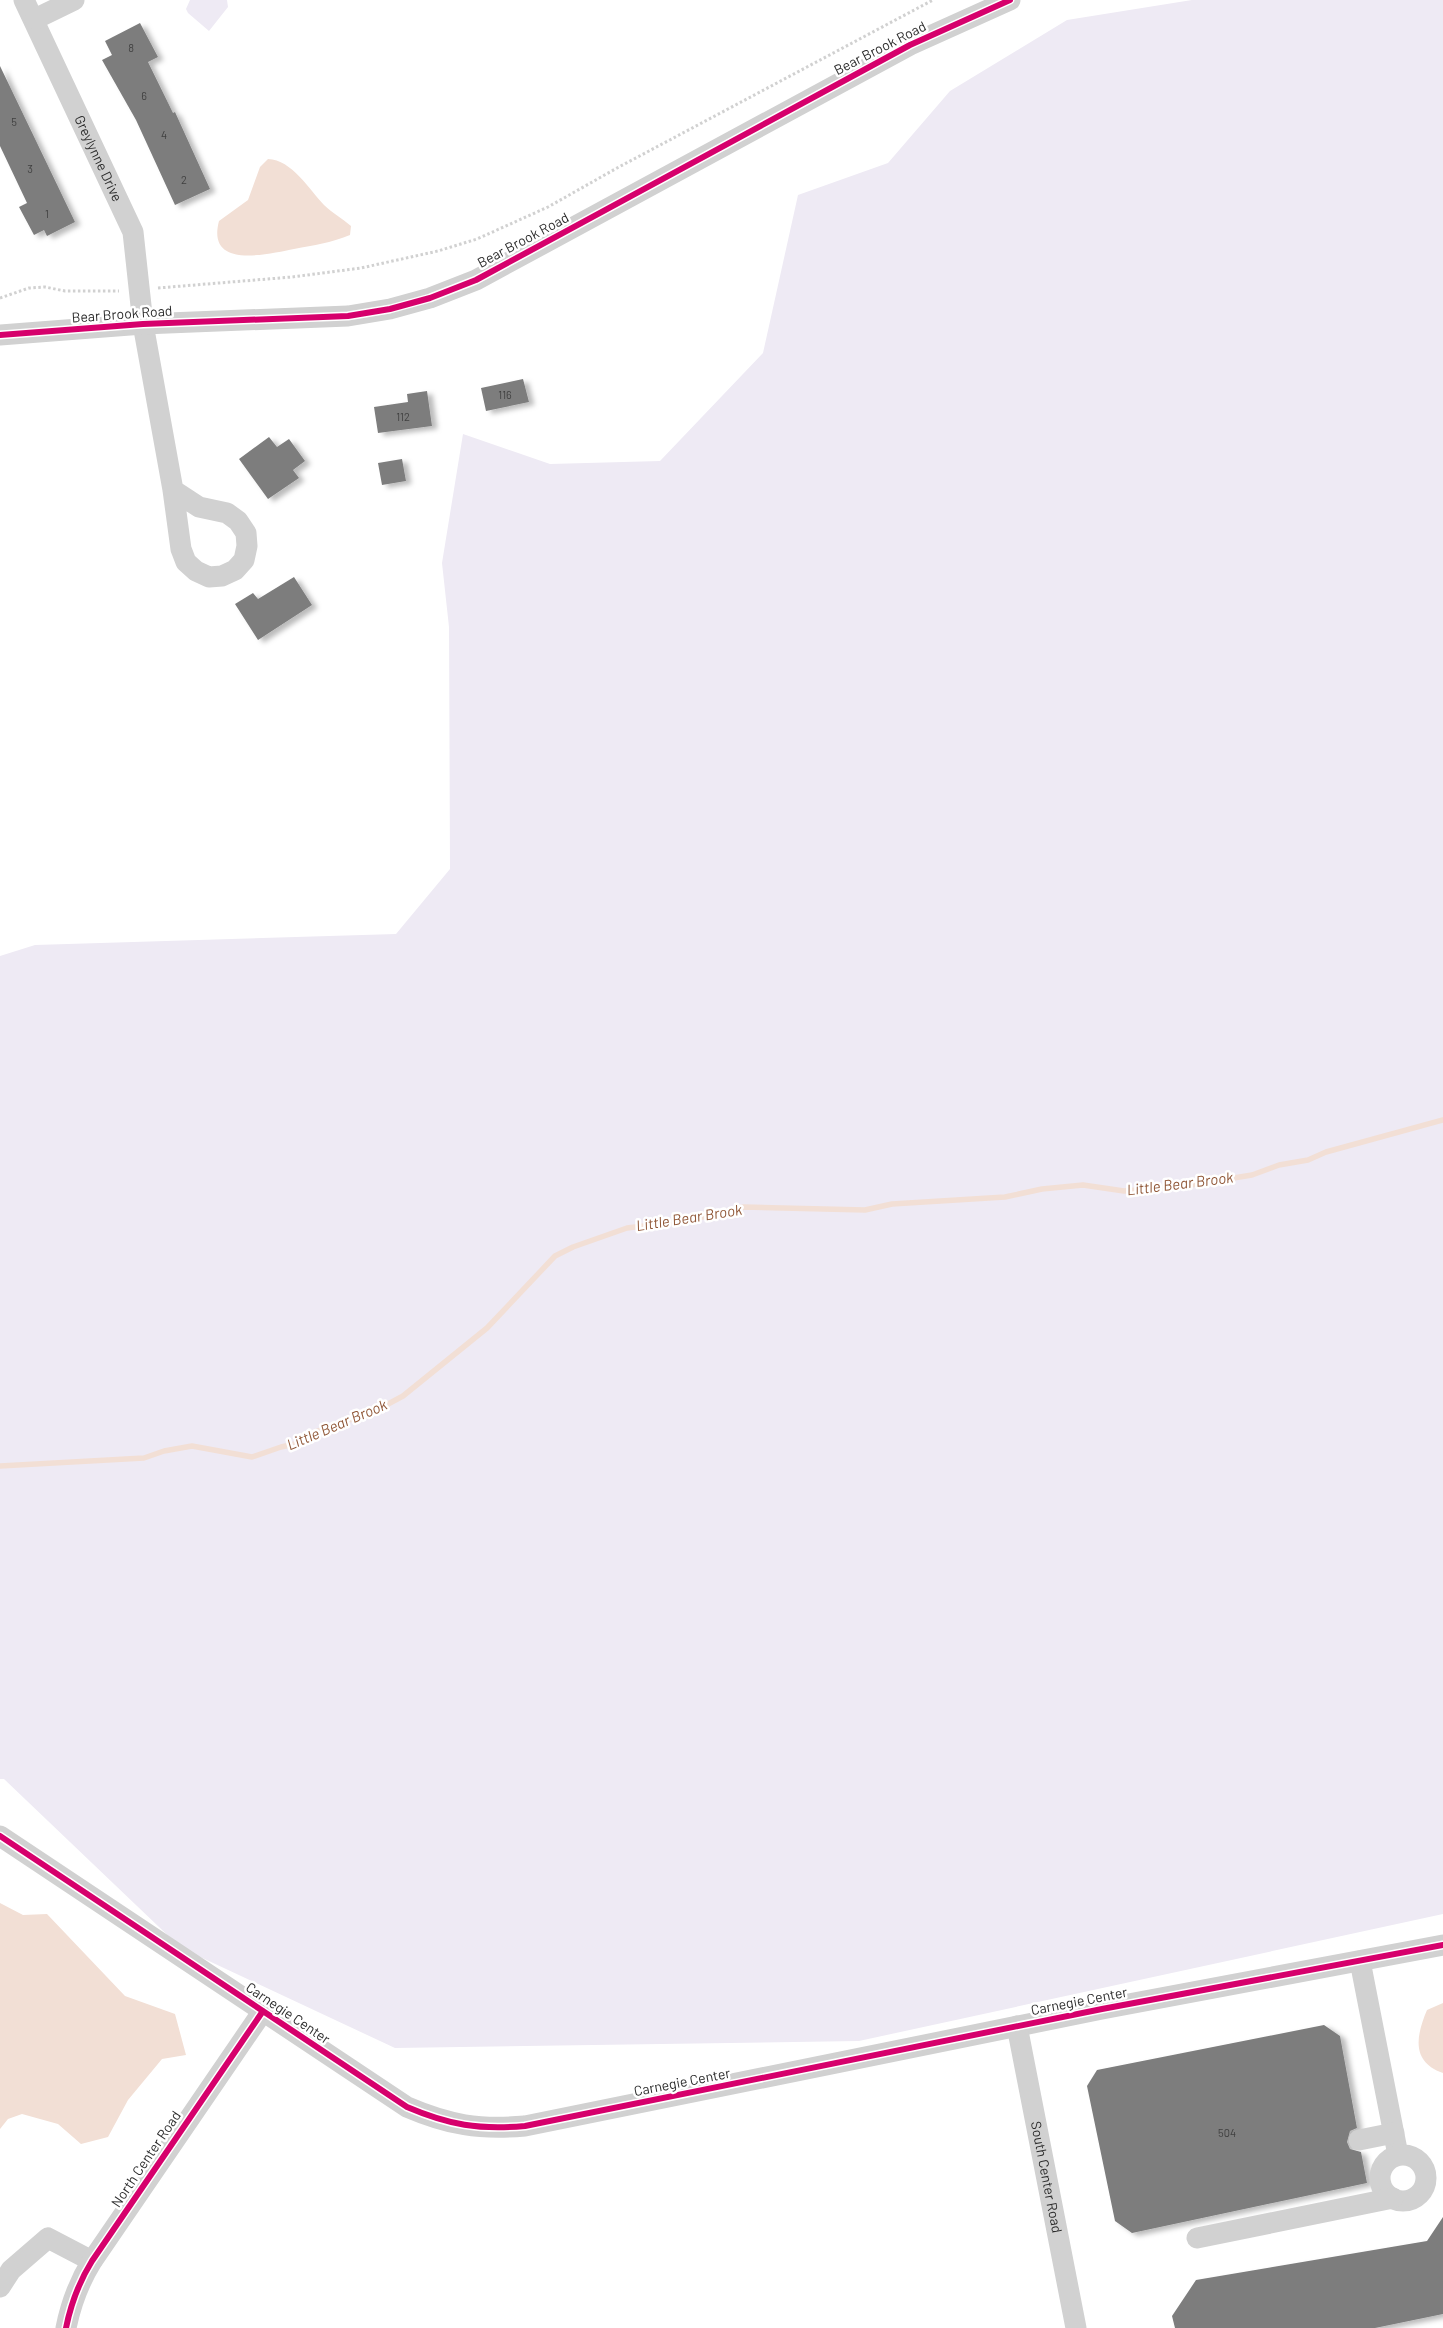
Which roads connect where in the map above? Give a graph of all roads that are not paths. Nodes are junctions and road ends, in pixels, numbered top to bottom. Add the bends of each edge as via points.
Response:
1 (24, 0) edge
2 (74, 0) edge
3 (1010, 0) edge
4 (34, 19) junction
5 (143, 324) junction
6 (0, 336) edge
7 (173, 490) dead end
8 (0, 1836) edge
9 (1443, 1945) edge
10 (1360, 1961) junction
11 (262, 2011) junction
12 (1016, 2026) junction
13 (1394, 2133) junction
14 (1359, 2140) dead end
15 (1398, 2155) junction
16 (1392, 2198) junction
17 (1197, 2238) dead end
18 (92, 2260) junction
19 (0, 2286) edge
20 (66, 2328) edge
21 (1076, 2328) edge

1 - 4 street, Greylynne Drive
2 - 4 street
3 - 5 street, Bear Brook Road via 910,45 476,280 430,298 341,317
4 - 5 street, Greylynne Drive via 131,226 136,244
5 - 6 street, Bear Brook Road
5 - 7 street, Greylynne Drive
8 - 11 street, Carnegie Center
9 - 10 street, Carnegie Center
10 - 12 street, Carnegie Center
10 - 13 street
11 - 12 street, Carnegie Center via 408,2107 445,2122 494,2129 525,2126
11 - 18 street, North Center Road
12 - 21 street, South Center Road
13 - 14 street
13 - 15 street
15 - 16 street via 1390,2158 1381,2171 1382,2186
15 - 16 street via 1413,2156 1419,2160 1427,2180 1415,2198 1400,2201
16 - 17 street
18 - 19 street via 48,2238 11,2270
18 - 20 street, North Center Road via 70,2307

